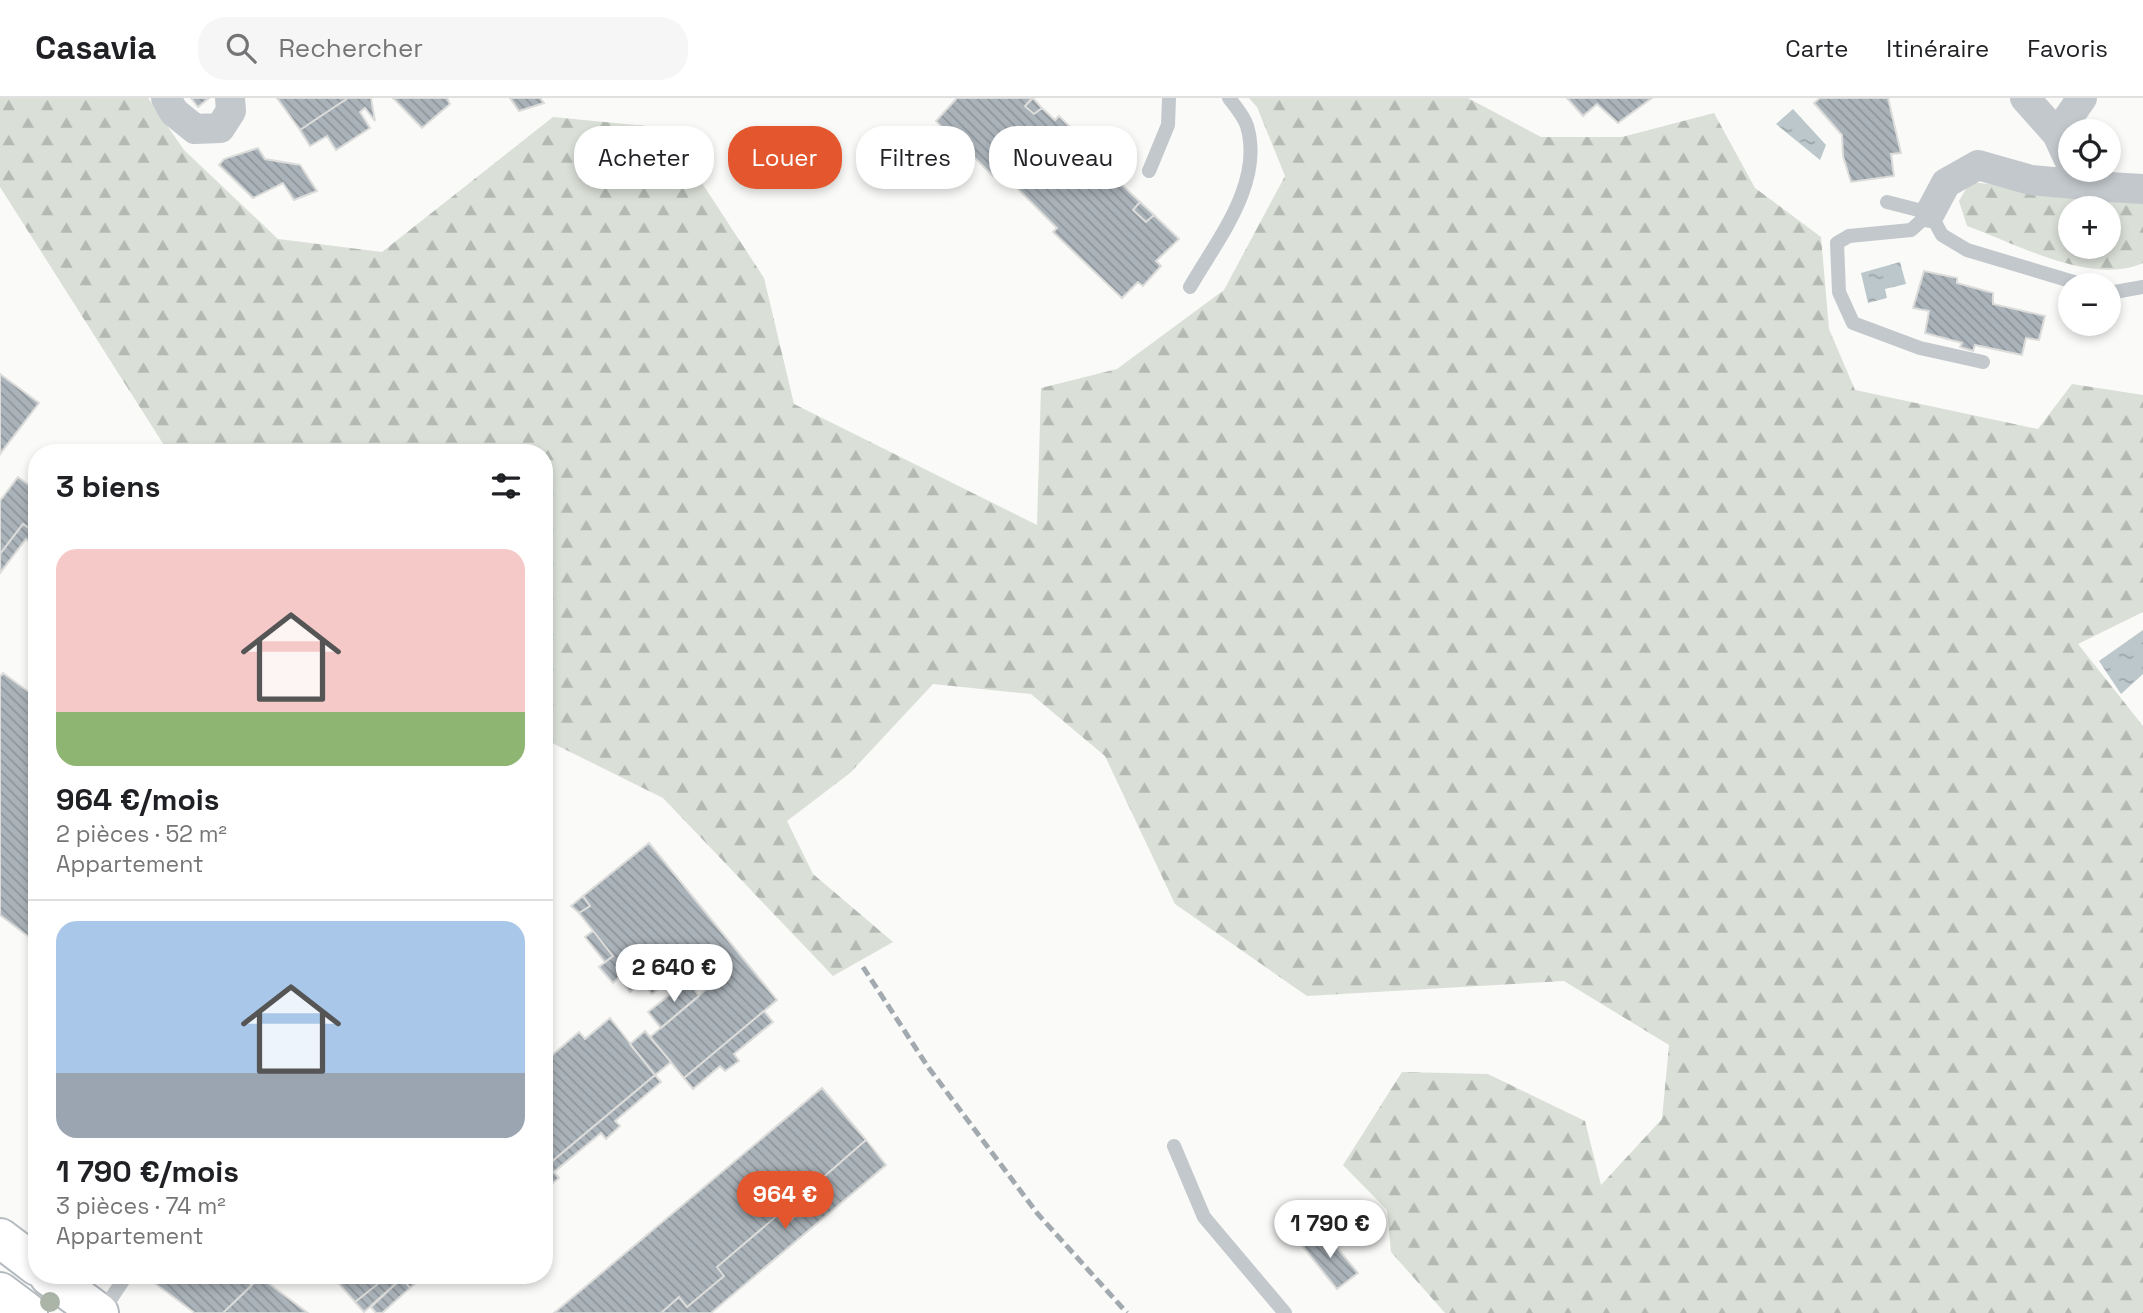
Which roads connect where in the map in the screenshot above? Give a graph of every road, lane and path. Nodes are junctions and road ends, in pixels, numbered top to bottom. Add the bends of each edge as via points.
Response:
1 (166, 98) edge
2 (230, 98) edge
3 (1169, 98) edge
4 (1229, 98) edge
5 (2025, 98) edge
6 (2082, 98) edge
7 (2057, 134) joint
8 (1149, 171) dead end
9 (2100, 182) edge
10 (2109, 187) junction
11 (2143, 189) edge
12 (1887, 202) dead end
13 (1930, 212) junction
14 (2058, 277) edge
15 (1190, 287) dead end
16 (2143, 287) edge
17 (2121, 291) edge
18 (1983, 362) dead end
19 (1174, 1146) dead end
20 (0, 1238) edge
21 (28, 1259) edge
22 (60, 1284) edge
23 (120, 1284) edge
24 (0, 1292) edge
25 (28, 1313) edge
26 (100, 1313) edge
27 (1285, 1313) edge

1 - 2 street via 174,112 195,129 220,128 231,111
3 - 8 lane via 1168,125
4 - 15 lane via 1247,124 1252,161 1236,209
5 - 7 street
6 - 7 street
9 - 10 street
10 - 11 street
10 - 13 street via 2031,180 1978,165 1946,183
12 - 13 lane
13 - 14 lane via 1942,235 1967,250
13 - 18 lane via 1911,230 1849,236 1837,243 1839,292 1853,323 1920,348
16 - 17 lane
19 - 27 lane via 1204,1217
20 - 21 main road
22 - 26 main road
23 - 26 lane
24 - 25 main road

